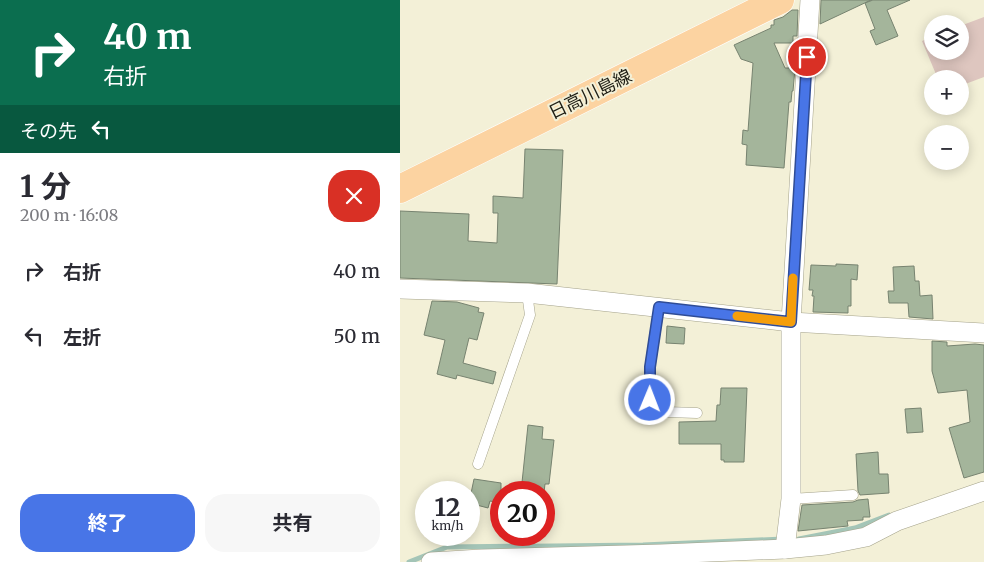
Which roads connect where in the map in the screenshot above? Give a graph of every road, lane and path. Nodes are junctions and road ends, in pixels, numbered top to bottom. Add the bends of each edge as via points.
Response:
1 (780, 0) edge
2 (810, 0) edge
3 (400, 189) edge
4 (400, 289) edge
5 (527, 293) junction
6 (659, 307) junction
7 (791, 322) junction
8 (984, 333) edge
9 (697, 413) dead end
10 (478, 464) dead end
11 (984, 491) edge
12 (853, 494) dead end
13 (791, 499) junction
14 (785, 549) junction
15 (431, 562) edge

1 - 3 main road, 日高川島線
2 - 7 street
4 - 5 street
5 - 6 street
5 - 10 lane via 530,315
6 - 7 street
6 - 9 lane via 650,367 650,400 656,409
7 - 8 street
7 - 13 street
11 - 14 street via 897,521 866,537
12 - 13 lane
13 - 14 street
14 - 15 street

